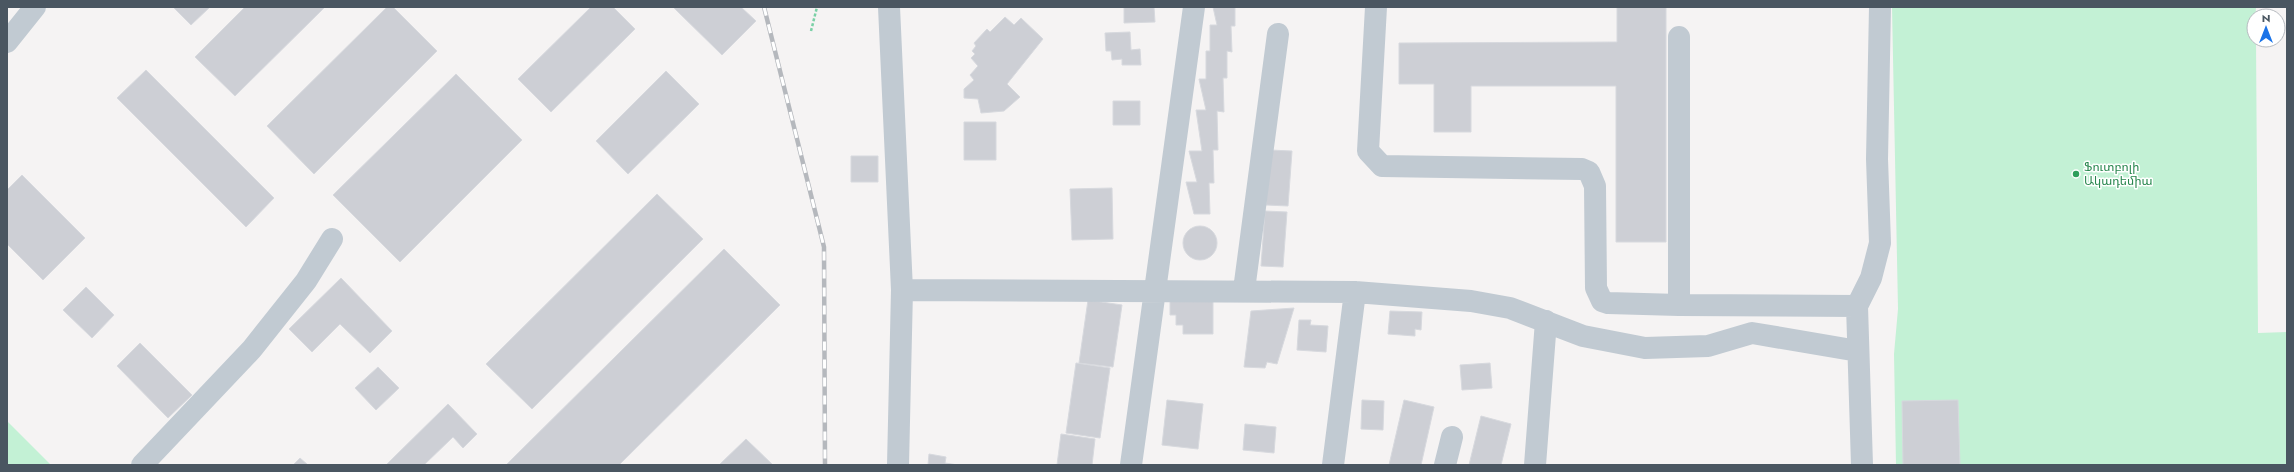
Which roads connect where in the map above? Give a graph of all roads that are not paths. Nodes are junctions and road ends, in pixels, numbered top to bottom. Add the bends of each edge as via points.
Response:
1 (35, 7) edge
2 (889, 7) edge
3 (1194, 7) edge
4 (1376, 7) edge
5 (1880, 7) edge
6 (1278, 34) dead end
7 (1679, 37) dead end
8 (7, 42) edge
9 (332, 239) dead end
10 (902, 290) junction
11 (1244, 290) junction
12 (1155, 291) junction
13 (1355, 292) junction
14 (1679, 304) junction
15 (1754, 304) junction
16 (1857, 306) junction
17 (1546, 321) junction
18 (1752, 333) junction
19 (1858, 351) junction
20 (1452, 437) dead end
21 (142, 465) edge
22 (898, 465) edge
23 (1131, 465) edge
24 (1333, 465) edge
25 (1445, 465) edge
26 (1534, 465) edge
27 (1862, 465) edge

1 - 8 street
2 - 10 street
3 - 12 street
4 - 14 street via 1368,151 1382,166 1582,169 1589,172 1595,186 1596,288 1602,301
5 - 16 street via 1877,159 1880,243 1871,278
6 - 11 street
7 - 14 street
9 - 21 street via 306,281 252,349
10 - 12 street
10 - 22 street
11 - 12 street
11 - 13 street
12 - 23 street
13 - 17 street via 1479,302 1510,308
13 - 24 street
14 - 15 street
15 - 16 street
15 - 18 street
16 - 19 street
17 - 18 street via 1582,336 1645,348 1708,346
17 - 26 street
18 - 19 street
19 - 27 street
20 - 25 street

